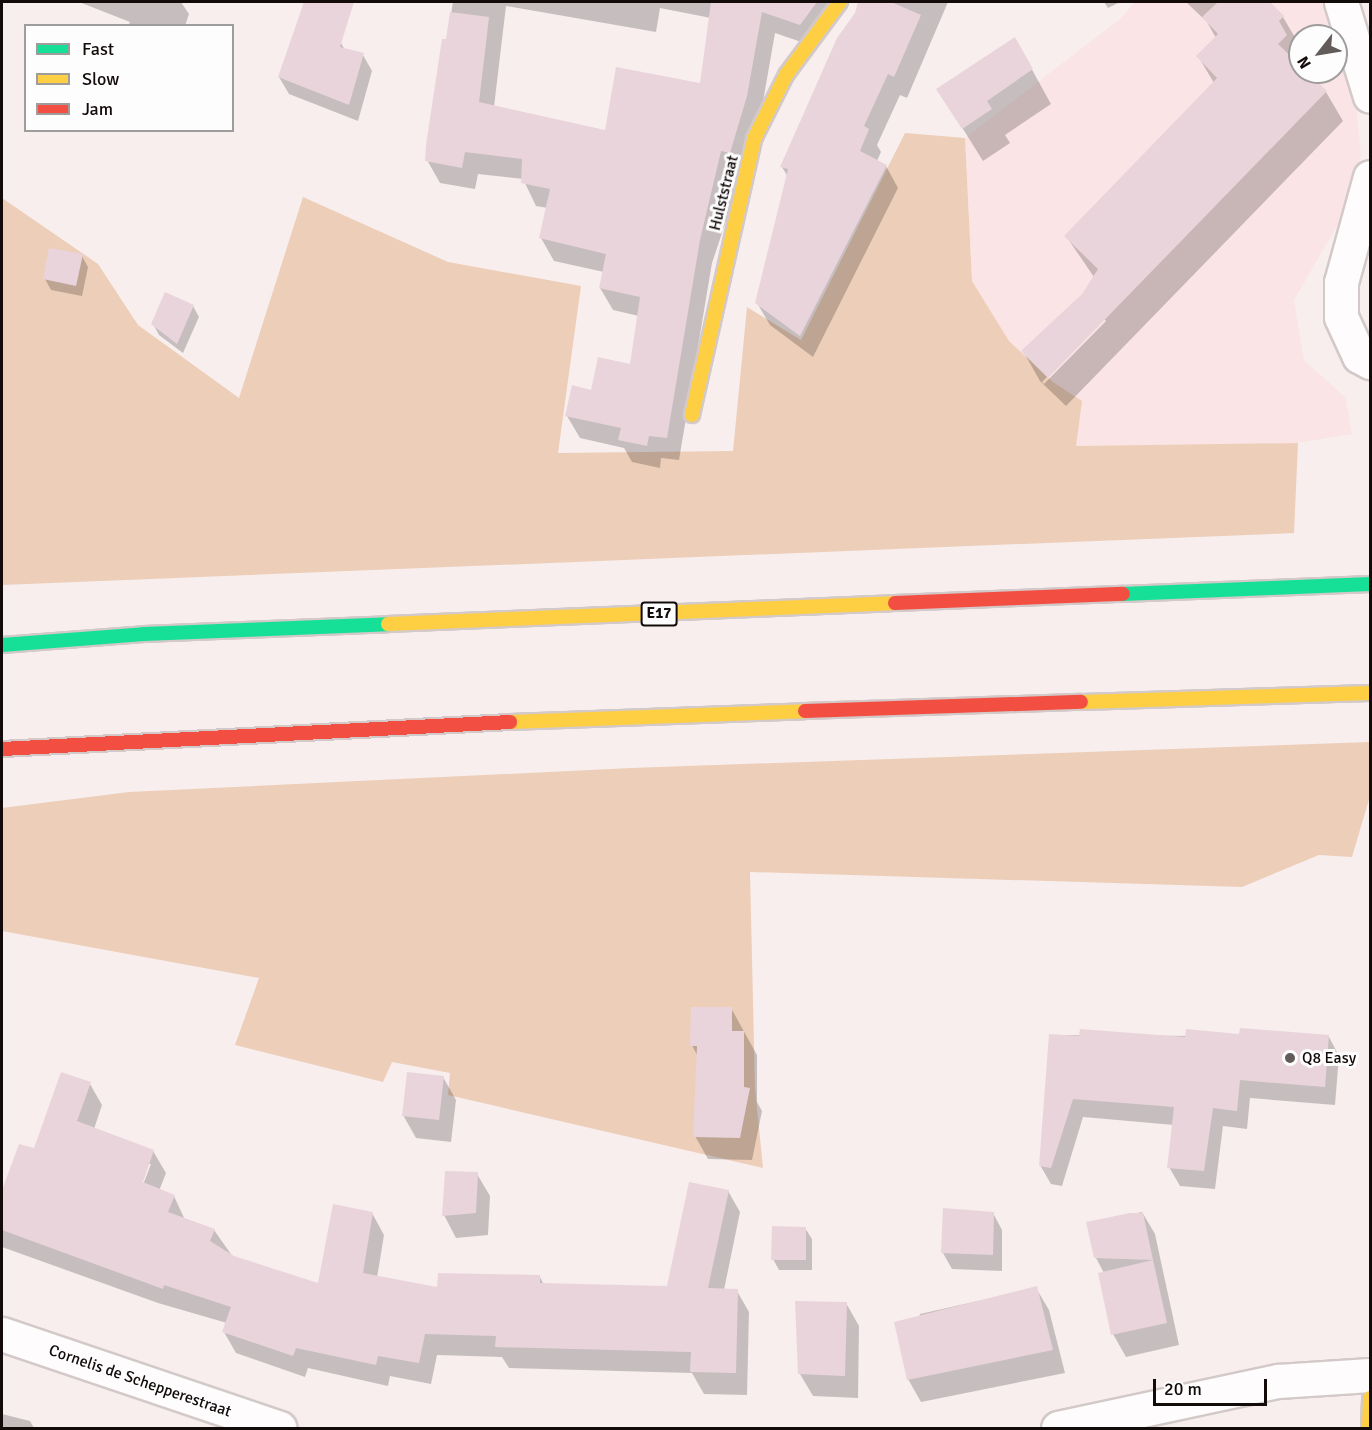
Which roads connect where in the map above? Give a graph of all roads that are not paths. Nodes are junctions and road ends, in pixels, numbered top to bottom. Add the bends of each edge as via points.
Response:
1 (840, 2) edge
2 (1341, 2) edge
3 (1371, 96) edge
4 (1371, 177) edge
5 (1371, 362) edge
6 (692, 415) dead end
7 (1371, 584) edge
8 (2, 645) edge
9 (1371, 693) edge
10 (2, 749) edge
11 (2, 1334) edge
12 (1371, 1375) edge
13 (1371, 1398) edge
14 (279, 1428) edge
15 (1058, 1428) edge
16 (1369, 1428) edge

1 - 6 main road, Hulststraat via 786,75 754,139
2 - 3 street
4 - 5 street via 1341,282 1341,317 1359,356
7 - 8 main road, E17 via 144,634
9 - 10 main road via 629,716
11 - 14 street, Cornelis de Schepperestraat
12 - 15 street via 1278,1381
13 - 16 main road

